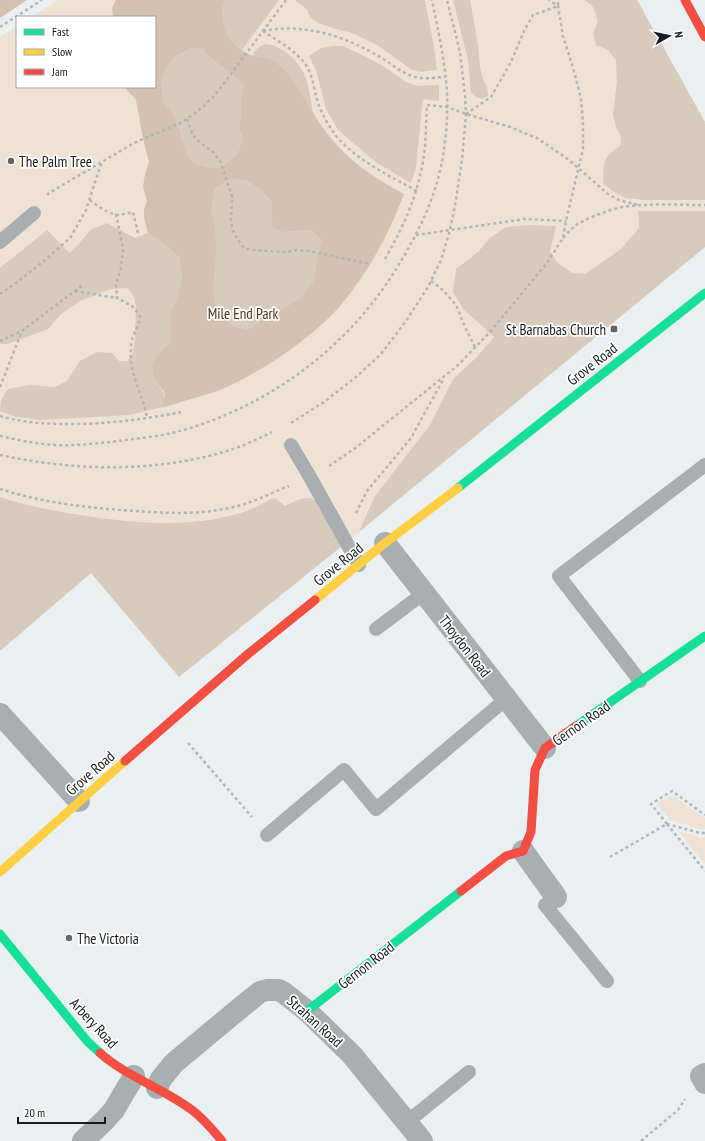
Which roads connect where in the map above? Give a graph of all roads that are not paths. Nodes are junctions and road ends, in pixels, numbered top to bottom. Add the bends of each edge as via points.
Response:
1 (685, 0) edge
2 (705, 37) edge
3 (34, 214) road end
4 (0, 242) edge
5 (705, 293) edge
6 (291, 446) dead end
7 (705, 464) edge
8 (385, 543) junction
9 (359, 565) junction
10 (424, 593) junction
11 (376, 629) dead end
12 (705, 636) edge
13 (640, 681) junction
14 (506, 699) junction
15 (0, 714) edge
16 (545, 748) junction
17 (79, 801) junction
18 (267, 834) road end
19 (523, 851) junction
20 (0, 872) edge
21 (556, 896) joint
22 (0, 934) edge
23 (607, 982) dead end
24 (307, 1011) junction
25 (469, 1072) dead end
26 (134, 1076) junction
27 (157, 1088) junction
28 (407, 1122) junction
29 (83, 1141) edge
30 (222, 1141) edge
31 (422, 1141) edge

1 - 2 main road
3 - 4 lane
5 - 8 main road, Grove Road
6 - 9 lane
7 - 13 lane via 559,576
8 - 9 main road, Grove Road
8 - 10 street, Thoydon Road
9 - 17 main road, Grove Road via 248,654
10 - 11 lane
10 - 14 street, Thoydon Road
12 - 13 main road, Gernon Road
13 - 16 main road, Gernon Road
14 - 16 street, Thoydon Road
14 - 18 lane via 376,809 344,770
15 - 17 street
16 - 19 main road, Gernon Road via 536,770 532,832
17 - 20 main road, Grove Road
19 - 21 street
19 - 24 main road, Gernon Road via 506,856
21 - 23 lane via 545,905
22 - 26 main road, Arbery Road via 87,1041
24 - 27 street, Strahan Road via 279,990 260,992 174,1063
24 - 28 street, Strahan Road via 352,1055
25 - 28 lane
26 - 27 main road, Arbery Road
26 - 29 street via 114,1110
27 - 30 main road, Arbery Road via 194,1111
28 - 31 street, Strahan Road

